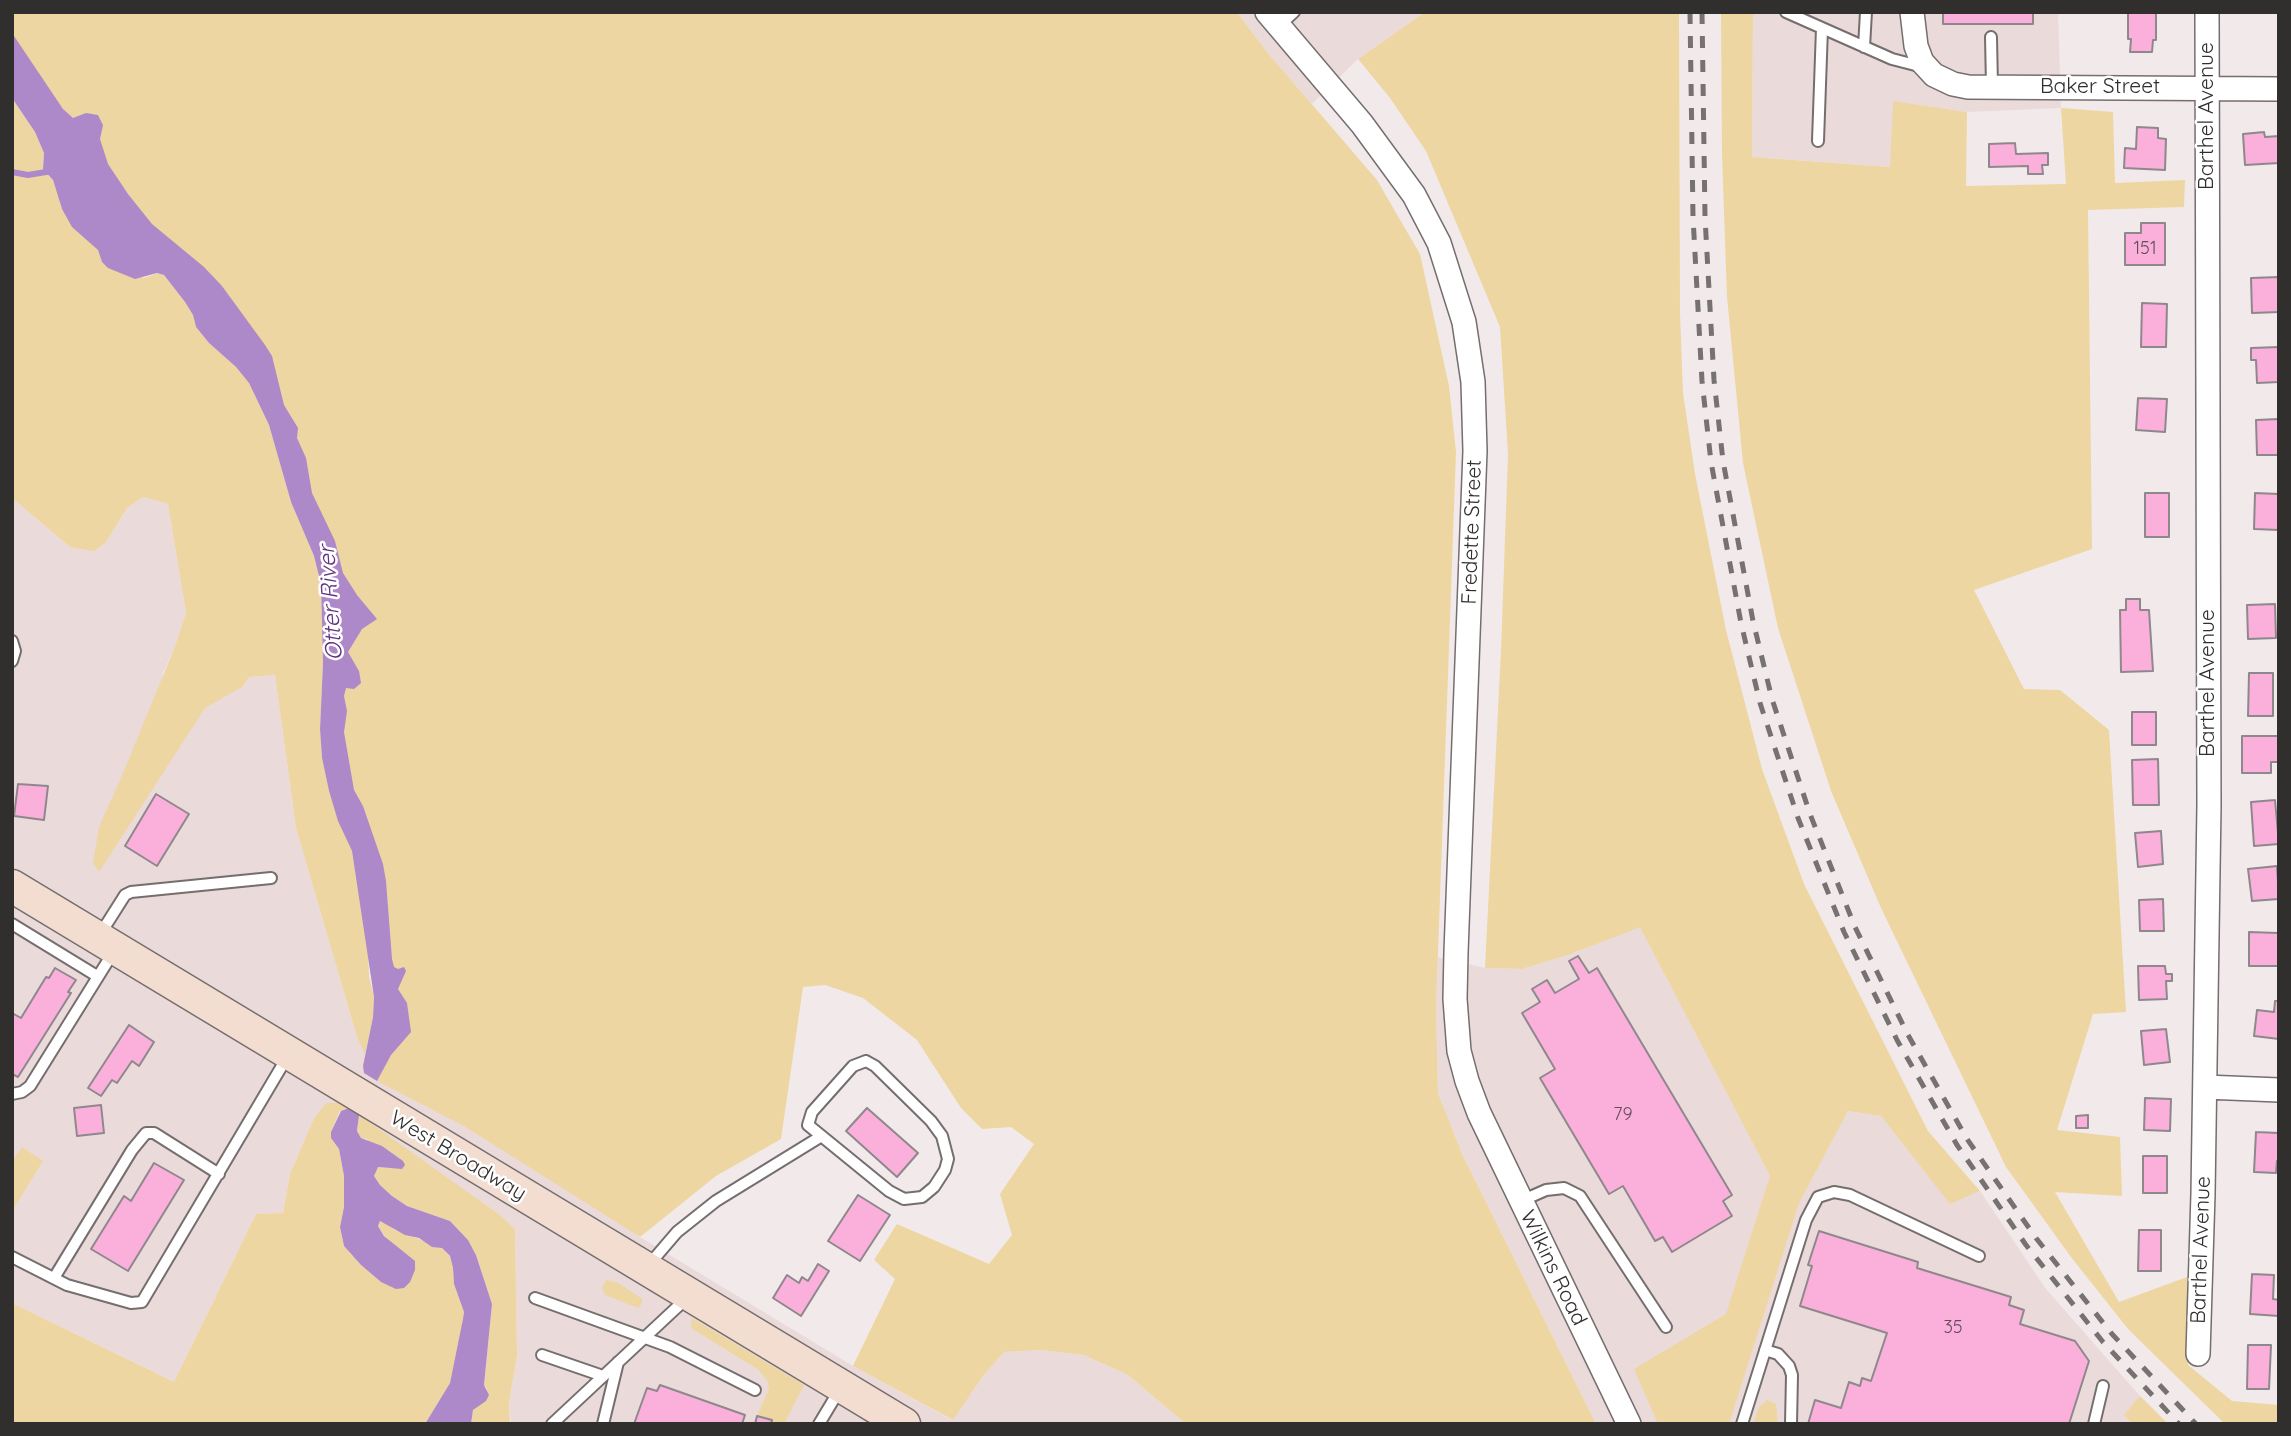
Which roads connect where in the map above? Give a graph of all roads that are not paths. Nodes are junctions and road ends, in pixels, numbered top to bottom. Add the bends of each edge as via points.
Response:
1 (1786, 12) edge
2 (1866, 12) edge
3 (1912, 12) edge
4 (2207, 12) edge
5 (1280, 17) edge
6 (1822, 28) junction
7 (1991, 37) dead end
8 (1864, 47) junction
9 (1926, 68) junction
10 (1992, 87) junction
11 (2208, 88) junction
12 (2279, 89) edge
13 (1818, 141) dead end
14 (12, 641) edge
15 (12, 661) edge
16 (271, 878) dead end
17 (12, 886) edge
18 (12, 923) edge
19 (106, 943) junction
20 (97, 976) junction
21 (289, 1054) junction
22 (2205, 1087) junction
23 (2279, 1090) edge
24 (12, 1094) edge
25 (1478, 1111) joint
26 (820, 1137) junction
27 (219, 1174) junction
28 (1521, 1201) junction
29 (1979, 1256) dead end
30 (12, 1257) edge
31 (645, 1269) junction
32 (54, 1278) junction
33 (689, 1295) junction
34 (535, 1298) dead end
35 (1666, 1327) dead end
36 (645, 1337) junction
37 (1765, 1350) junction
38 (2198, 1354) dead end
39 (542, 1355) dead end
40 (618, 1362) junction
41 (603, 1376) junction
42 (2103, 1386) dead end
43 (841, 1387) junction
44 (755, 1390) dead end
45 (552, 1424) edge
46 (603, 1424) edge
47 (818, 1424) edge
48 (904, 1424) edge
49 (1629, 1424) edge
50 (1742, 1424) edge
51 (1791, 1424) edge
52 (2094, 1424) edge

1 - 6 lane
2 - 8 lane
3 - 9 street via 1916,46
4 - 11 street, Barthel Avenue
5 - 25 street, Fredette Street via 1415,195 1439,243 1464,321 1473,382 1475,452 1455,999 1462,1065
6 - 8 lane
6 - 13 lane
7 - 10 lane
8 - 9 lane
9 - 10 street, Baker Street via 1953,84
10 - 11 street, Baker Street
11 - 12 street, Baker Street
11 - 22 street, Barthel Avenue
14 - 15 lane
16 - 19 lane via 131,892 120,901
17 - 19 main road, West Broadway
18 - 20 lane
19 - 20 lane
19 - 21 main road, West Broadway
20 - 24 lane via 30,1086
21 - 27 lane
21 - 31 main road, West Broadway
22 - 23 street
22 - 38 street, Barthel Avenue
25 - 28 street, Wilkins Road
26 - 26 lane via 904,1199 929,1192 948,1159 942,1136 931,1121 866,1061 853,1066 812,1112 808,1125
26 - 31 lane via 716,1200 677,1232
27 - 32 lane via 142,1302 131,1303
27 - 32 lane via 154,1133 146,1133
28 - 35 lane via 1564,1188 1580,1196
28 - 49 street, Wilkins Road
29 - 37 lane via 1850,1195 1834,1192 1818,1197 1806,1220
30 - 32 lane
31 - 33 main road, West Broadway
33 - 36 lane
33 - 43 main road, West Broadway
34 - 36 lane
36 - 40 lane
36 - 44 lane
37 - 50 lane
37 - 51 lane via 1789,1366
39 - 41 lane
40 - 41 lane
40 - 46 lane
41 - 45 lane
42 - 52 lane
43 - 47 lane
43 - 48 main road, West Broadway

